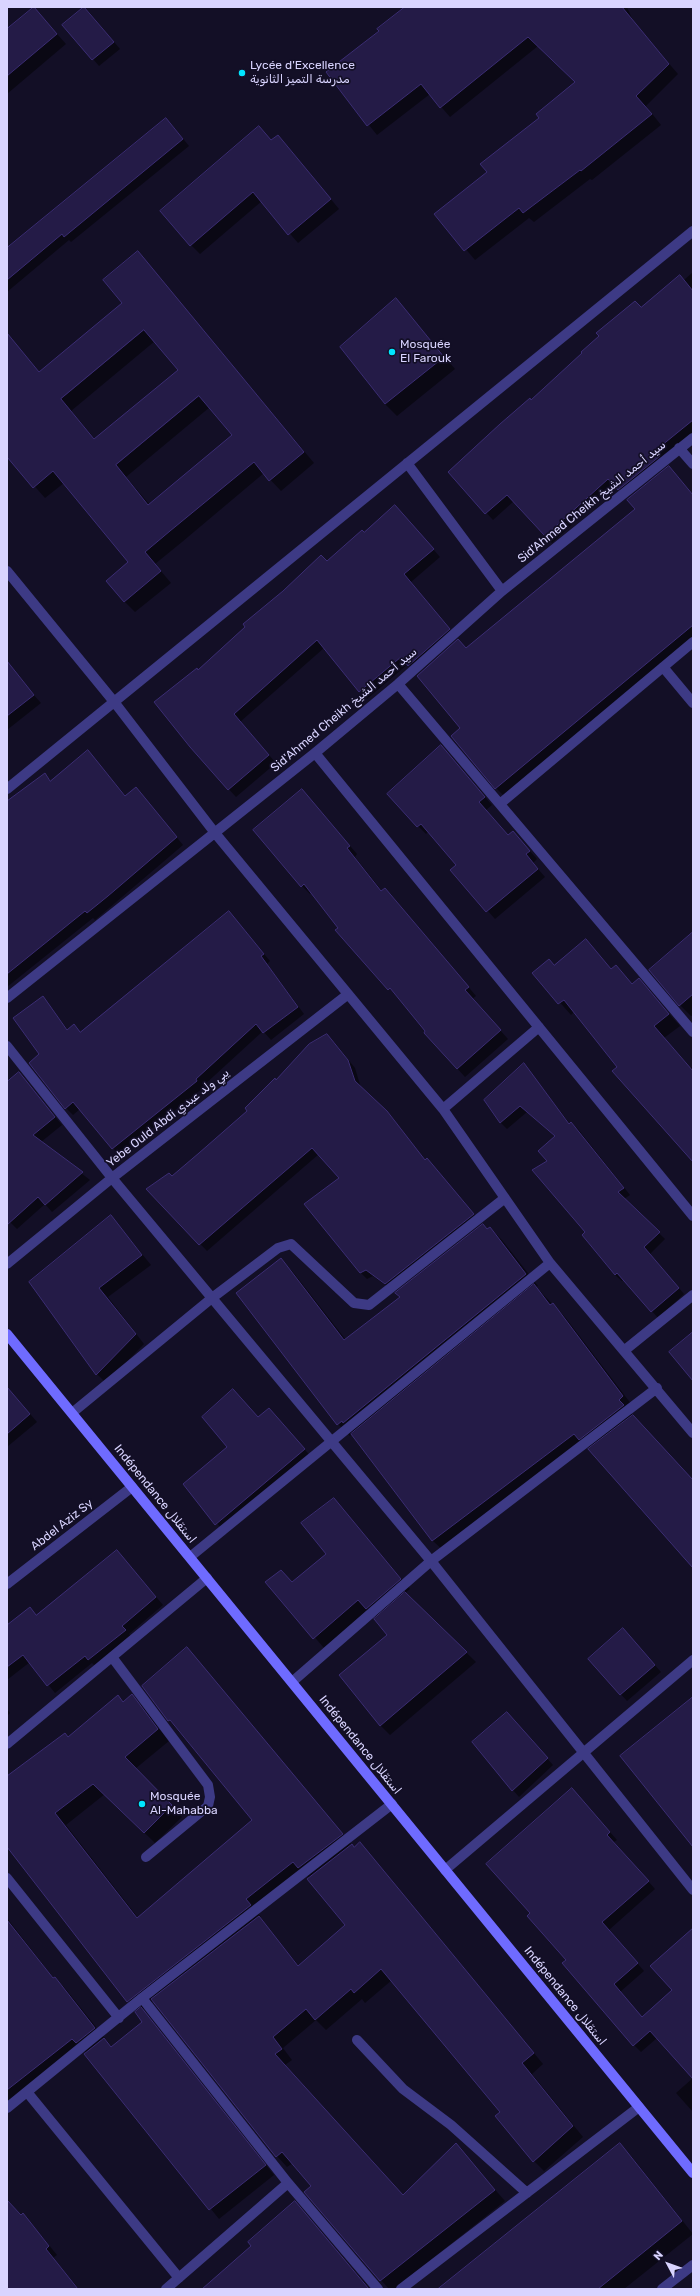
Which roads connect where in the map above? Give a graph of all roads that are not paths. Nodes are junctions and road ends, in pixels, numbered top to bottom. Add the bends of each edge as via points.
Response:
1 (693, 231) edge
2 (693, 438) edge
3 (679, 448) junction
4 (407, 463) junction
5 (693, 464) edge
6 (7, 572) edge
7 (502, 591) junction
8 (693, 642) edge
9 (663, 667) junction
10 (398, 684) junction
11 (115, 703) junction
12 (693, 703) edge
13 (315, 753) junction
14 (7, 789) edge
15 (501, 803) junction
16 (215, 832) junction
17 (347, 995) junction
18 (7, 998) edge
19 (539, 1027) junction
20 (693, 1032) edge
21 (7, 1046) edge
22 (444, 1109) junction
23 (112, 1178) junction
24 (505, 1198) junction
25 (693, 1216) edge
26 (550, 1263) junction
27 (7, 1264) edge
28 (693, 1295) edge
29 (212, 1298) junction
30 (7, 1334) edge
31 (625, 1350) junction
32 (657, 1388) junction
33 (72, 1413) junction
34 (693, 1433) edge
35 (332, 1441) junction
36 (132, 1486) junction
37 (190, 1557) junction
38 (432, 1561) junction
39 (207, 1578) junction
40 (7, 1584) edge
41 (112, 1657) junction
42 (693, 1660) edge
43 (292, 1682) junction
44 (7, 1744) edge
45 (583, 1754) junction
46 (392, 1804) junction
47 (146, 1857) dead end
48 (445, 1870) junction
49 (7, 1878) edge
50 (693, 1890) edge
51 (142, 1998) junction
52 (119, 2018) junction
53 (357, 2040) dead end
54 (27, 2092) junction
55 (639, 2107) junction
56 (7, 2108) edge
57 (693, 2172) edge
58 (288, 2183) junction
59 (527, 2193) junction
60 (693, 2265) edge
61 (179, 2278) junction
62 (166, 2289) edge
63 (378, 2289) edge
64 (401, 2289) edge
65 (662, 2289) edge

1 - 4 street
2 - 3 street, Sid'Ahmed Cheikh سيد أحمد الشيخ
3 - 5 street
3 - 7 street, Sid'Ahmed Cheikh سيد أحمد الشيخ
4 - 7 street
4 - 11 street
6 - 11 street
7 - 10 street, Sid'Ahmed Cheikh سيد أحمد الشيخ
8 - 9 street
9 - 12 street
9 - 15 street
10 - 13 street, Sid'Ahmed Cheikh سيد أحمد الشيخ
10 - 15 street
11 - 14 street
11 - 16 street
13 - 16 street, Sid'Ahmed Cheikh سيد أحمد الشيخ
13 - 19 street
15 - 20 street
16 - 17 street
16 - 18 street, Sid'Ahmed Cheikh سيد أحمد الشيخ
17 - 22 street
17 - 23 street, Yebe Ould Abdi يبي ولد عبدي
19 - 22 street
19 - 25 street
21 - 23 street
22 - 24 street
23 - 27 street, Yebe Ould Abdi يبي ولد عبدي
23 - 29 street
24 - 26 street
24 - 29 street via 369,1305 354,1303 291,1244 278,1248
26 - 31 street
26 - 35 street
28 - 31 street
29 - 33 street
29 - 35 street
30 - 33 street, Indépendance استقلال
31 - 32 street
32 - 34 street
32 - 38 street
33 - 36 street, Indépendance استقلال
35 - 37 street
35 - 38 street
36 - 37 street, Indépendance استقلال
36 - 40 street, Abdel Aziz Sy
37 - 39 street, Indépendance استقلال
38 - 43 street
38 - 45 street
39 - 41 street
39 - 43 street, Indépendance استقلال
41 - 44 street
41 - 47 street via 208,1785 208,1806
42 - 45 street
43 - 46 street, Indépendance استقلال
45 - 48 street
45 - 50 street
46 - 48 street, Indépendance استقلال
46 - 51 street
48 - 55 street, Indépendance استقلال
49 - 52 street
51 - 52 street
51 - 58 street
52 - 54 street
53 - 59 street via 403,2089 452,2125
54 - 56 street
54 - 61 street
55 - 57 street, Indépendance استقلال
55 - 59 street
58 - 61 street
58 - 63 street
59 - 64 street
60 - 65 street
61 - 62 street

